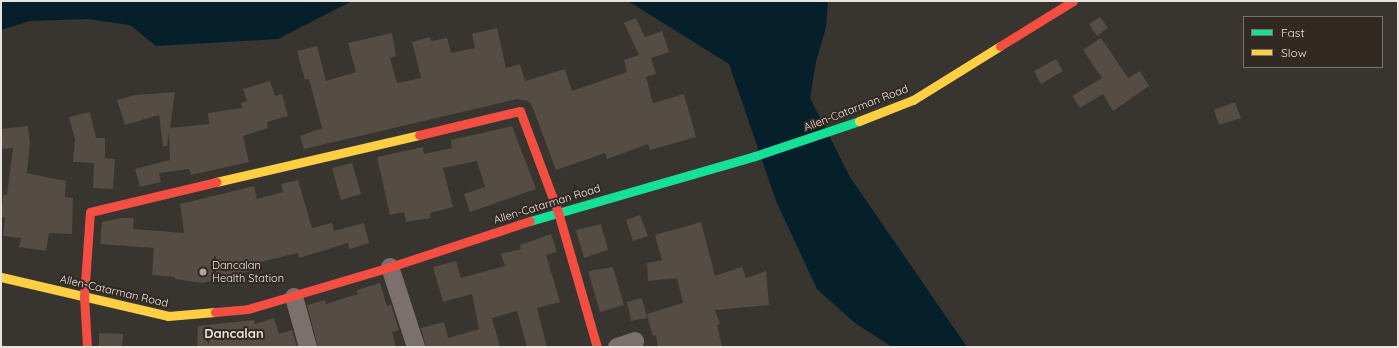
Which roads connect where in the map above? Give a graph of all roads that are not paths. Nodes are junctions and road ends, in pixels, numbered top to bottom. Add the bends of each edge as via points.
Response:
1 (1073, 1) edge
2 (558, 212) junction
3 (390, 267) junction
4 (1, 277) edge
5 (84, 297) junction
6 (294, 297) junction
7 (635, 342) dead end
8 (87, 347) edge
9 (308, 347) edge
10 (416, 347) edge
11 (597, 347) edge
12 (617, 347) edge

1 - 2 main road, Allen-Catarman Road via 912,100 755,156
2 - 3 main road, Allen-Catarman Road
2 - 5 main road via 520,111 248,177 90,212
2 - 11 main road
3 - 6 main road, Allen-Catarman Road
3 - 10 street
4 - 5 main road, Allen-Catarman Road
5 - 6 main road, Allen-Catarman Road via 168,316 248,310
5 - 8 main road
6 - 9 street
7 - 12 street

